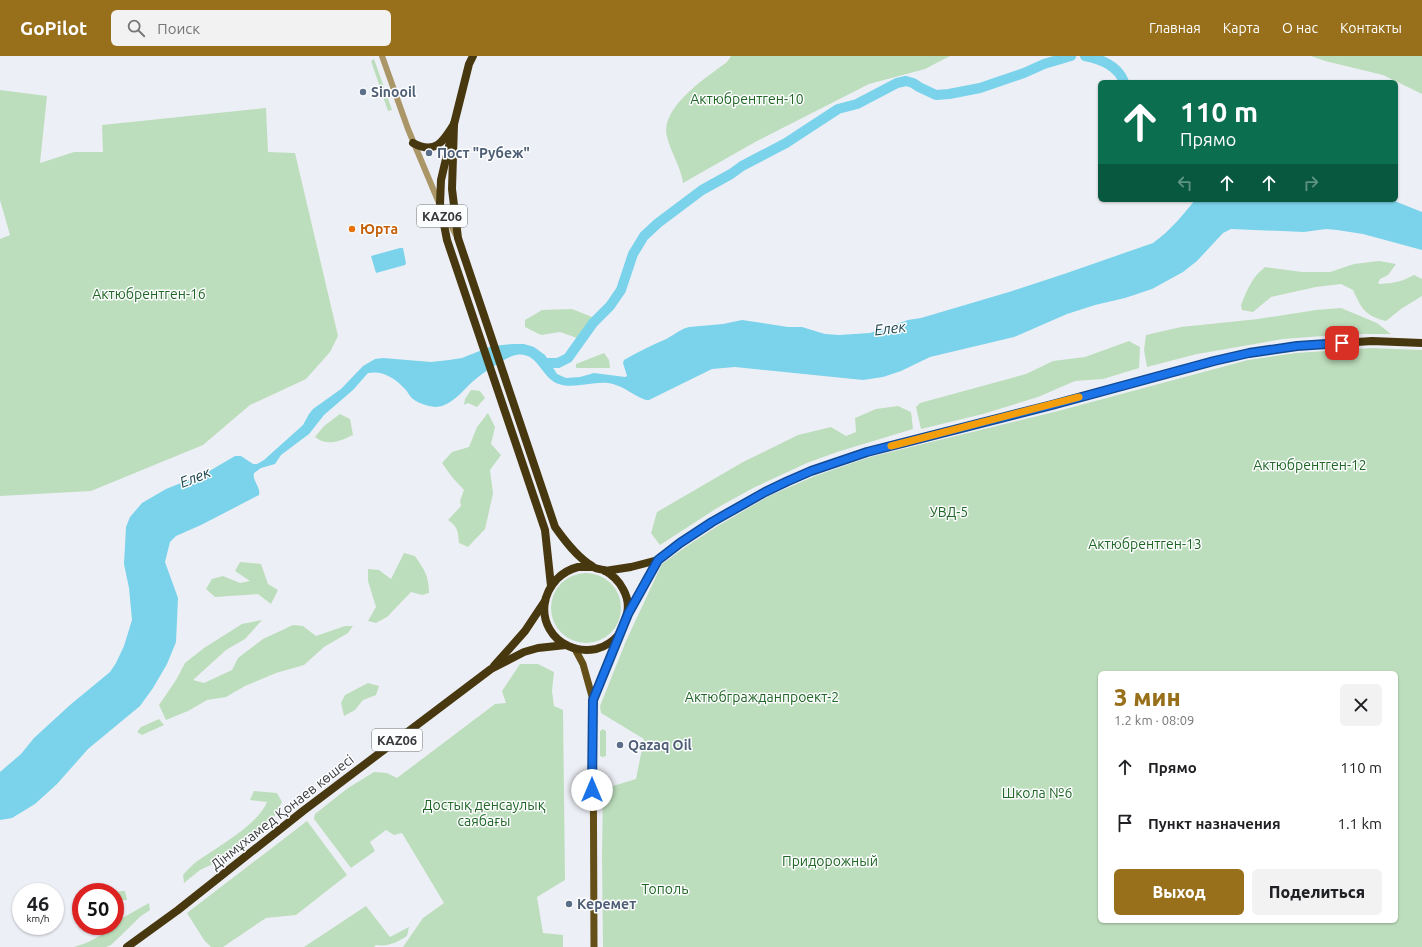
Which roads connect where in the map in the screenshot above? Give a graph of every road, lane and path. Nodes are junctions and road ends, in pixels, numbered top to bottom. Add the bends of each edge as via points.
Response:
1 (382, 56) edge
2 (473, 56) edge
3 (454, 124) junction
4 (413, 143) junction
5 (440, 204) junction
6 (458, 238) junction
7 (1422, 343) edge
8 (658, 560) junction
9 (593, 567) junction
10 (605, 571) junction
11 (550, 586) junction
12 (545, 601) junction
13 (628, 614) junction
14 (618, 636) junction
15 (566, 645) junction
16 (575, 649) junction
17 (491, 669) junction
18 (593, 700) junction
19 (127, 947) edge
20 (594, 947) edge

1 - 4 street
2 - 3 highway, KАZ06
3 - 4 highway via 436,146 424,148
3 - 5 highway, KАZ06 via 440,180
3 - 6 highway, KАZ06 via 452,189
4 - 5 street
5 - 6 street
5 - 11 highway, KАZ06 via 447,240 545,530
6 - 9 highway, KАZ06 via 555,527 565,541
7 - 8 highway via 1372,341 1297,346 1249,353 867,452 811,471 765,492 705,526
8 - 10 highway
8 - 13 highway
9 - 10 highway, KАZ06
9 - 11 highway, KАZ06 via 576,568 562,574
10 - 13 highway, KАZ06 via 615,578 623,589 628,601
11 - 12 highway, KАZ06
12 - 15 highway, KАZ06 via 544,614 548,627 555,637
12 - 17 highway, KАZ06 via 525,632
13 - 14 highway
14 - 16 highway, KАZ06 via 598,649
14 - 18 main road
15 - 16 highway, KАZ06
15 - 17 highway, KАZ06 via 531,650
16 - 18 main road
17 - 19 highway, Дінмұхамед Қонаев көшесі / KАZ06
18 - 20 main road

